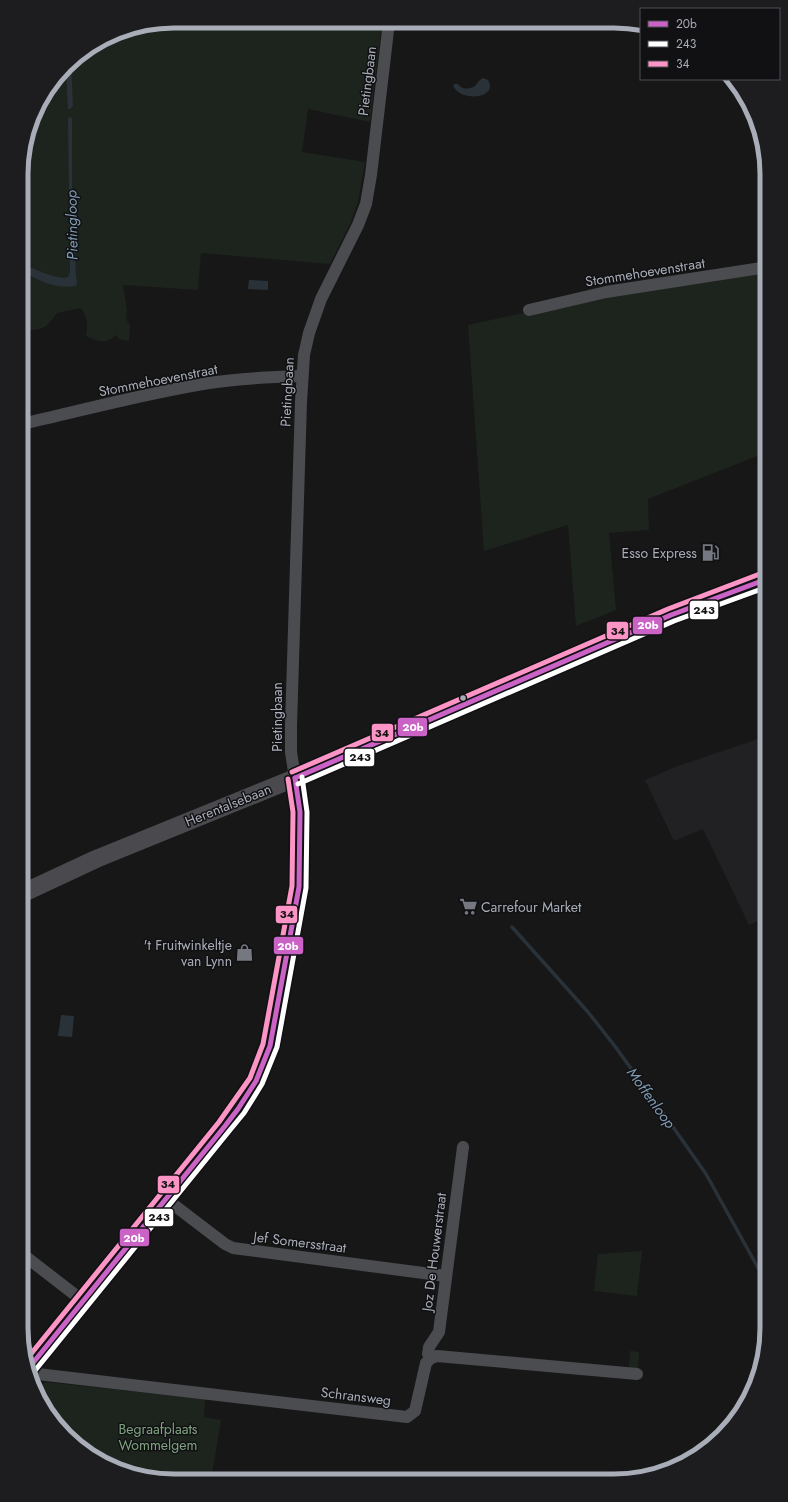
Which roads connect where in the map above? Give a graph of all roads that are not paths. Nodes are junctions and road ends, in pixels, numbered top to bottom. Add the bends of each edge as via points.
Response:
1 (388, 28) edge
2 (760, 268) edge
3 (529, 310) dead end
4 (302, 376) junction
5 (28, 423) edge
6 (760, 582) edge
7 (294, 778) junction
8 (28, 891) edge
9 (463, 1147) dead end
10 (166, 1199) junction
11 (28, 1258) edge
12 (446, 1276) junction
13 (83, 1300) junction
14 (431, 1358) junction
15 (33, 1363) edge
16 (36, 1374) edge
17 (637, 1374) dead end

1 - 4 street, Pietingbaan via 366,204 315,313 308,333
2 - 3 street, Stommehoevenstraat via 606,292
4 - 5 street, Stommehoevenstraat via 210,383
4 - 7 street, Pietingbaan via 291,726
6 - 7 main road, Herentalsebaan via 671,615
7 - 8 main road, Herentalsebaan via 96,859
7 - 10 street via 300,812 299,887 270,1046 256,1081 238,1109
9 - 12 street, Joz De Houwerstraat
10 - 12 street, Jef Somersstraat via 233,1248
10 - 13 street
11 - 13 street
12 - 14 street, Joz De Houwerstraat via 439,1332 429,1347 428,1354
13 - 15 street
14 - 16 street, Schransweg via 426,1363 415,1412 407,1417
14 - 17 street via 444,1356

